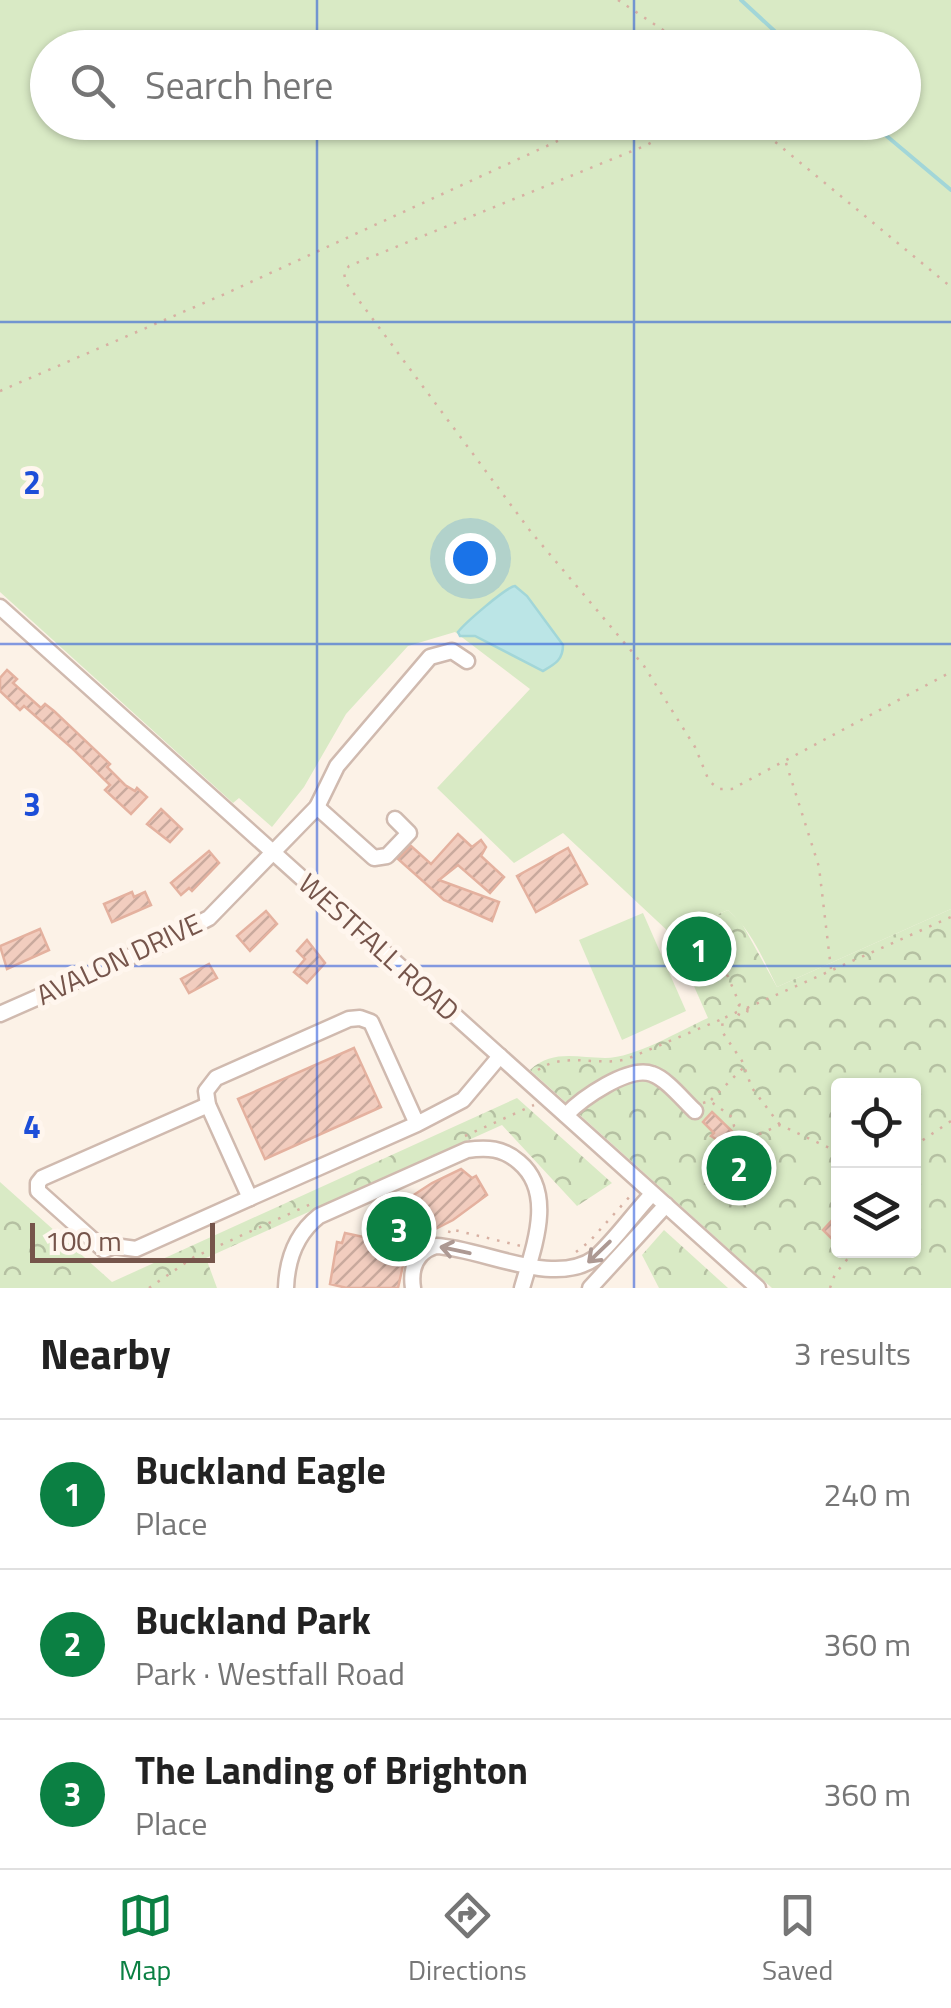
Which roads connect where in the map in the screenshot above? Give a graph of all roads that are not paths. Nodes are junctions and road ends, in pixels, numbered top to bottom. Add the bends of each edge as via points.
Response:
1 (0, 607) edge
2 (466, 661) dead end
3 (366, 729) junction
4 (381, 741) dead end
5 (317, 807) junction
6 (395, 819) dead end
7 (274, 853) junction
8 (0, 1014) edge
9 (500, 1056) junction
10 (208, 1105) junction
11 (695, 1111) road end
12 (566, 1115) junction
13 (417, 1124) junction
14 (652, 1194) junction
15 (250, 1198) junction
16 (666, 1206) junction
17 (528, 1268) junction
18 (286, 1288) edge
19 (413, 1288) edge
20 (522, 1288) edge
21 (590, 1288) edge
22 (758, 1288) edge

1 - 7 street, WESTFALL ROAD
2 - 3 street, AVALON DRIVE via 452,651 430,658
3 - 4 street
3 - 5 street, AVALON DRIVE
5 - 6 street via 374,858 387,856 409,833
5 - 7 street, AVALON DRIVE
7 - 8 street, AVALON DRIVE via 224,906 192,928
7 - 9 street, WESTFALL ROAD
9 - 12 street, WESTFALL ROAD
9 - 13 street via 463,1100
10 - 13 street via 206,1091 216,1078 360,1018 372,1022
10 - 15 street
10 - 15 street via 42,1178 38,1191 104,1250 136,1249
11 - 12 street via 655,1074 644,1072 585,1096
12 - 14 street, WESTFALL ROAD
13 - 15 street
14 - 16 street, WESTFALL ROAD
14 -> 17 street via 579,1269
16 - 21 street
16 - 22 street, WESTFALL ROAD
17 - 18 street via 540,1203 536,1185 515,1158 485,1148 319,1216 295,1244
17 -> 19 street via 436,1246 418,1256
17 - 20 street

